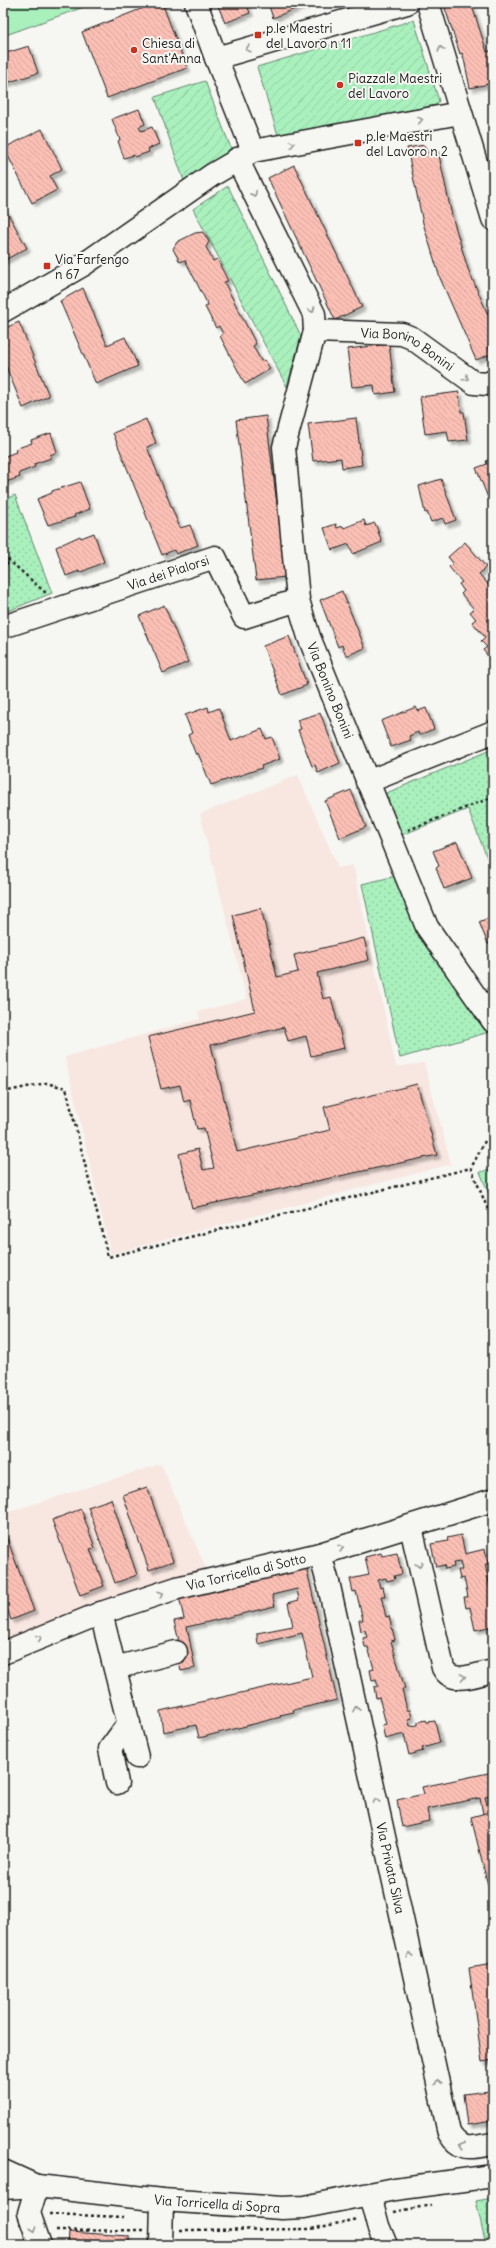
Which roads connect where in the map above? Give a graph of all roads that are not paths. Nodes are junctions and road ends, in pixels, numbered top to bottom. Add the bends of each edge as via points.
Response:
1 (196, 3) edge
2 (407, 3) edge
3 (428, 3) edge
4 (216, 58) junction
5 (460, 113) junction
6 (245, 155) junction
7 (493, 219) edge
8 (3, 311) edge
9 (315, 331) junction
10 (493, 381) edge
11 (298, 600) junction
12 (3, 627) edge
13 (493, 732) edge
14 (367, 782) junction
15 (493, 1021) edge
16 (493, 1500) edge
17 (411, 1527) junction
18 (320, 1554) junction
19 (101, 1613) junction
20 (176, 1652) dead end
21 (3, 1653) edge
22 (115, 1668) junction
23 (493, 1671) edge
24 (129, 1723) junction
25 (137, 1757) dead end
26 (117, 1782) dead end
27 (493, 2144) edge
28 (493, 2161) edge
29 (3, 2171) edge
30 (493, 2176) edge
31 (37, 2186) junction
32 (3, 2188) edge
33 (396, 2189) junction
34 (370, 2195) junction
35 (162, 2200) junction
36 (167, 2242) edge
37 (40, 2245) edge
38 (386, 2245) edge

1 - 4 street
2 -> 4 street
5 -> 3 street
4 - 6 street
6 -> 5 street
5 - 7 street
6 - 8 street via 99,254
6 -> 9 street, Via Bonino Bonini via 314,314
9 -> 10 street, Via Bonino Bonini via 402,334 412,338 474,383 487,384
9 - 11 street, Via Bonino Bonini via 284,447
11 - 12 street, Via dei Pialorsi via 244,617 215,556
11 - 14 street, Via Bonino Bonini via 309,637
13 - 14 street
14 - 15 street, Via Bonino Bonini via 427,927
16 - 17 street, Via Torricella di Sotto
18 -> 17 street, Via Torricella di Sotto
17 -> 23 street via 446,1674 459,1678
19 -> 18 street, Via Torricella di Sotto via 177,1588
27 -> 18 street, Via Privata Silva via 467,2148 456,2144 449,2133
21 -> 19 street, Via Torricella di Sotto
19 - 22 street
20 - 22 street
22 - 24 street
24 - 25 street
24 - 26 street via 110,1749
28 - 33 street, Via Torricella di Sopra via 463,2167
29 - 31 street, Via Torricella di Sopra
30 - 33 street, Via Torricella di Sopra
31 - 32 street, Via Torricella di Sopra
31 - 35 street, Via Torricella di Sopra
31 -> 37 street via 29,2213
33 - 34 street, Via Torricella di Sopra
34 - 35 street, Via Torricella di Sopra via 254,2216
34 - 38 street
35 - 36 street

